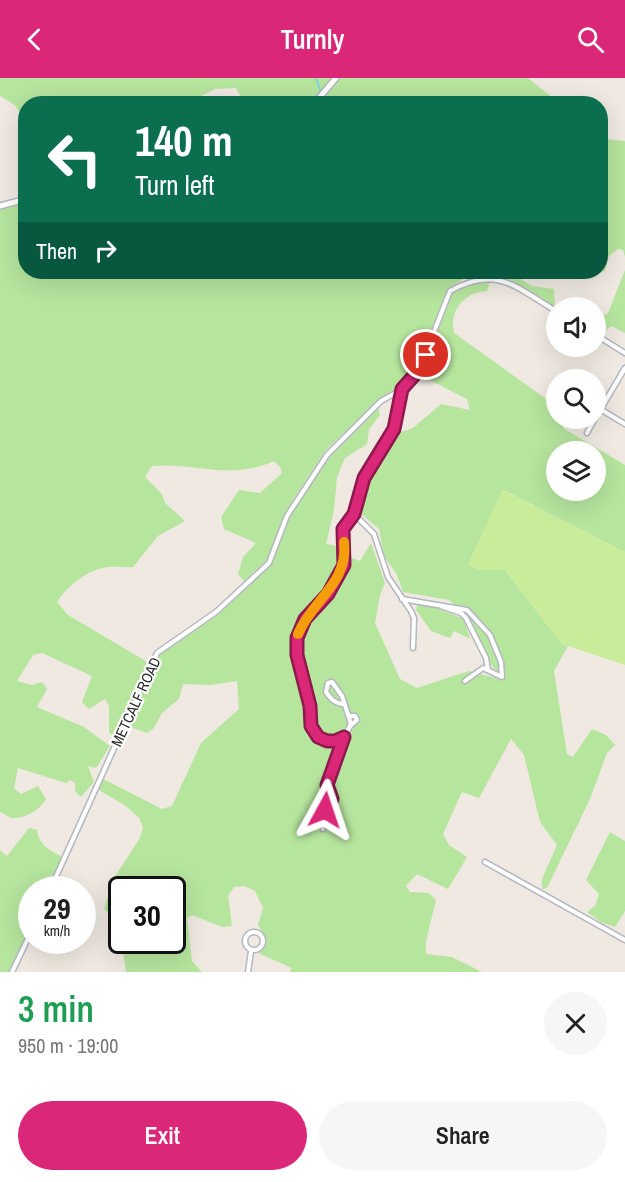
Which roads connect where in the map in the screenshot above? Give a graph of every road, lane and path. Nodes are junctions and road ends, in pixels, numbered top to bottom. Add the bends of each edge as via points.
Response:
1 (336, 78) edge
2 (322, 96) edge
3 (18, 201) edge
4 (0, 206) edge
5 (485, 279) edge
6 (494, 279) edge
7 (546, 305) edge
8 (606, 341) edge
9 (625, 353) edge
10 (625, 368) edge
11 (402, 389) junction
12 (606, 399) edge
13 (606, 412) edge
14 (625, 423) edge
15 (589, 429) edge
16 (587, 433) dead end
17 (354, 514) junction
18 (402, 599) junction
19 (434, 603) junction
20 (413, 648) dead end
21 (488, 671) junction
22 (465, 681) dead end
23 (343, 704) junction
24 (344, 737) junction
25 (323, 829) dead end
26 (485, 862) dead end
27 (56, 876) edge
28 (625, 940) edge
29 (251, 951) junction
30 (21, 954) edge
31 (12, 972) edge
32 (248, 972) edge

1 - 2 street
3 - 4 street
5 - 11 street, METCALF ROAD via 450,291 419,370
6 - 7 street, METCALF ROAD
8 - 9 street
10 - 12 street
11 - 17 street via 394,429 364,478
11 - 27 street, METCALF ROAD via 381,401 327,454 287,516 269,563 216,612 157,652
13 - 14 street
15 - 16 street
17 - 18 street via 374,534 388,577
17 - 24 street via 343,529 344,565 328,594 305,619 296,646 311,726 318,737 327,741
18 - 19 street
18 - 20 street via 414,618
19 - 21 street via 466,618 486,658
19 - 21 street via 466,610 490,635 501,662 502,677
21 - 22 street via 483,668
23 - 23 street via 342,696 332,682 328,683 329,697
23 - 24 street via 350,726
24 - 25 street via 327,785 332,799 325,807
26 - 28 street
29 - 29 street via 261,948 264,940 255,932 246,938
29 - 32 street
30 - 31 street

